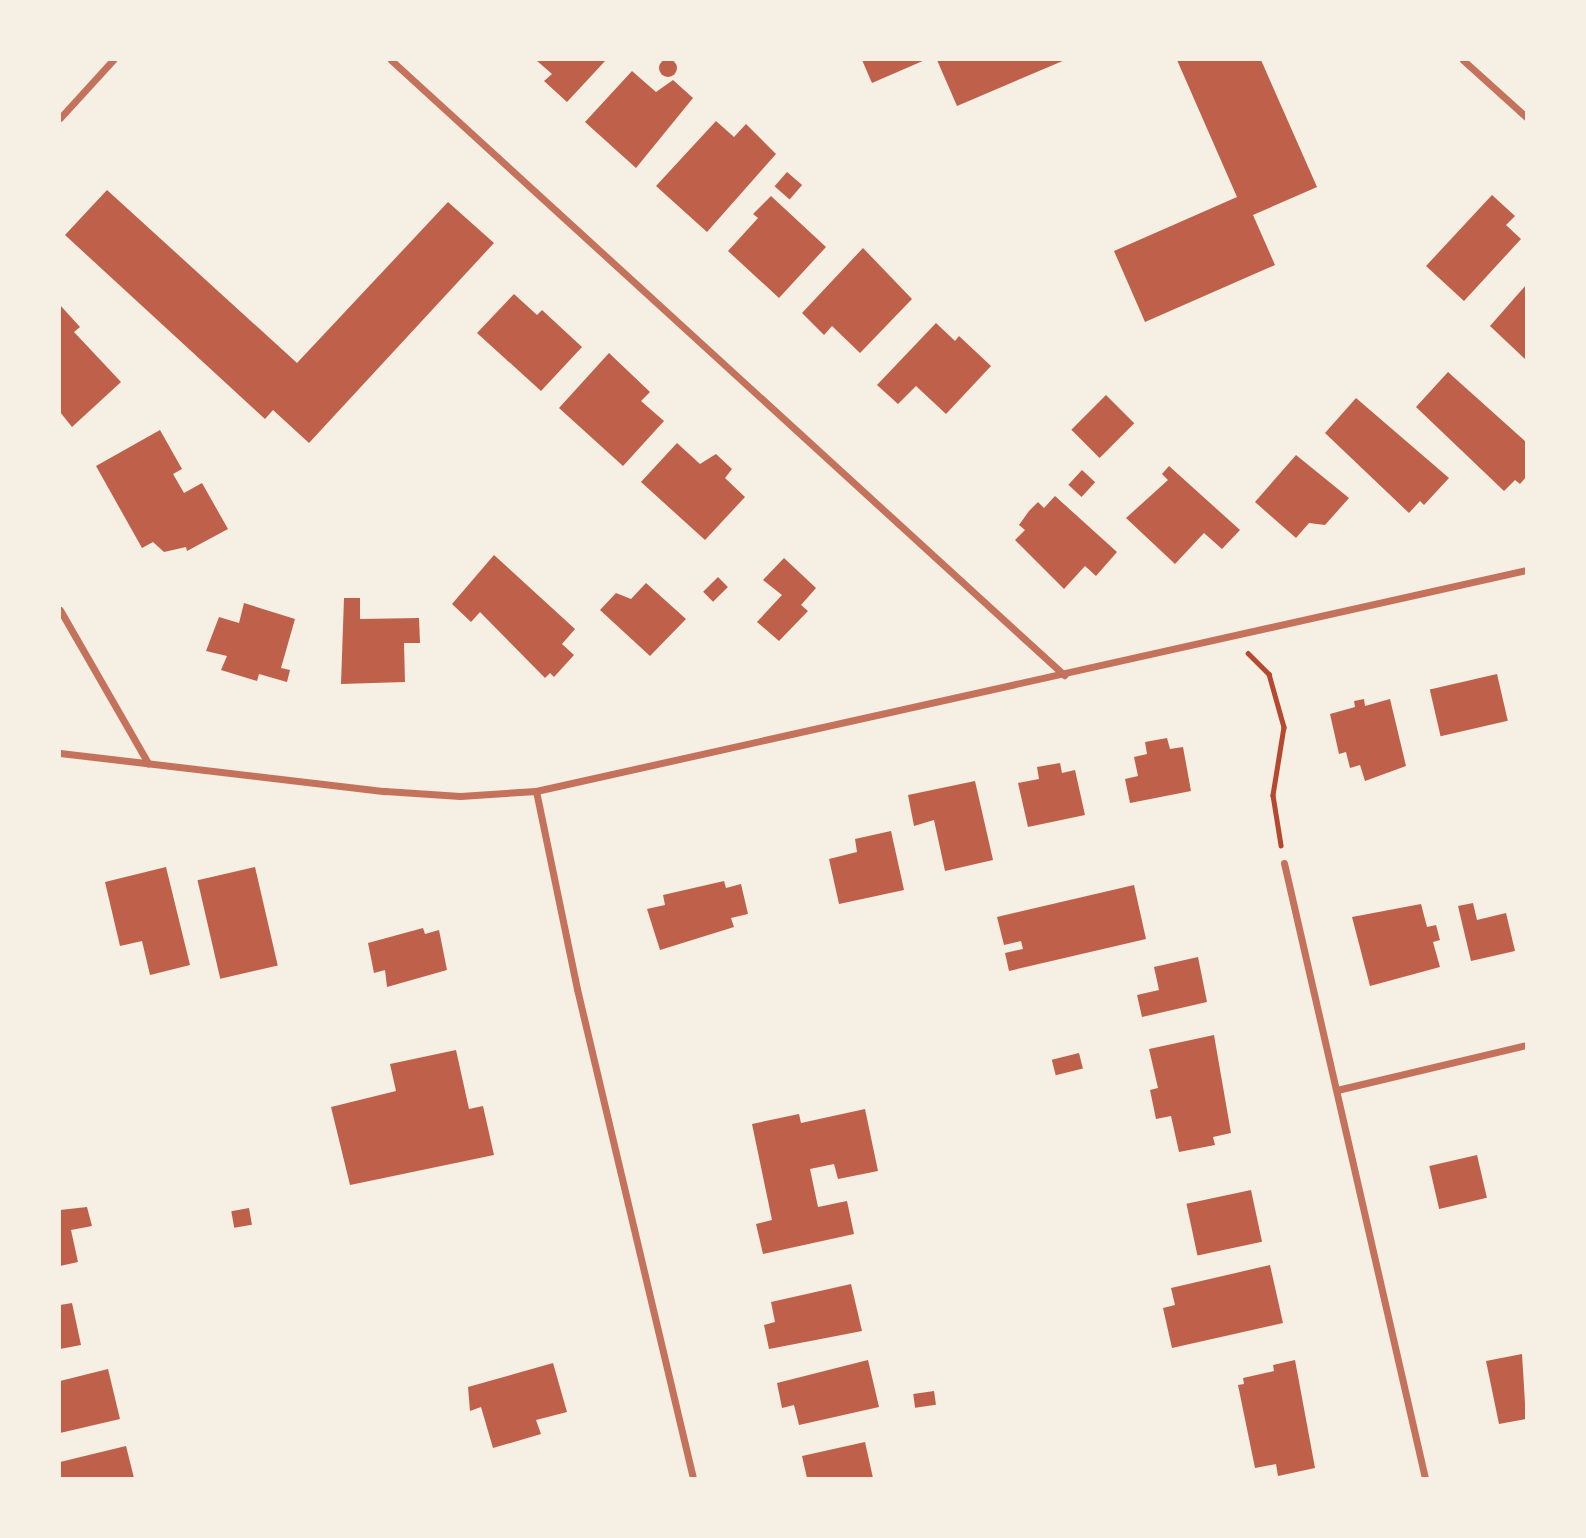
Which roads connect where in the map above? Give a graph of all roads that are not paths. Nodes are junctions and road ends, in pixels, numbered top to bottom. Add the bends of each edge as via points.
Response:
1 (113, 60) edge
2 (391, 60) edge
3 (1463, 60) edge
4 (1527, 117) edge
5 (60, 118) edge
6 (1527, 570) edge
7 (60, 610) edge
8 (1064, 675) junction
9 (60, 753) edge
10 (148, 763) junction
11 (536, 791) junction
12 (1283, 863) road end
13 (1527, 1045) edge
14 (1337, 1090) junction
15 (693, 1479) edge
16 (1425, 1479) edge

1 - 5 street
2 - 8 street
3 - 4 street
6 - 8 street
7 - 10 street
8 - 11 street
9 - 10 street
10 - 11 street via 385,791 460,796
11 - 15 street via 577,989
12 - 14 street
13 - 14 street
14 - 16 street

